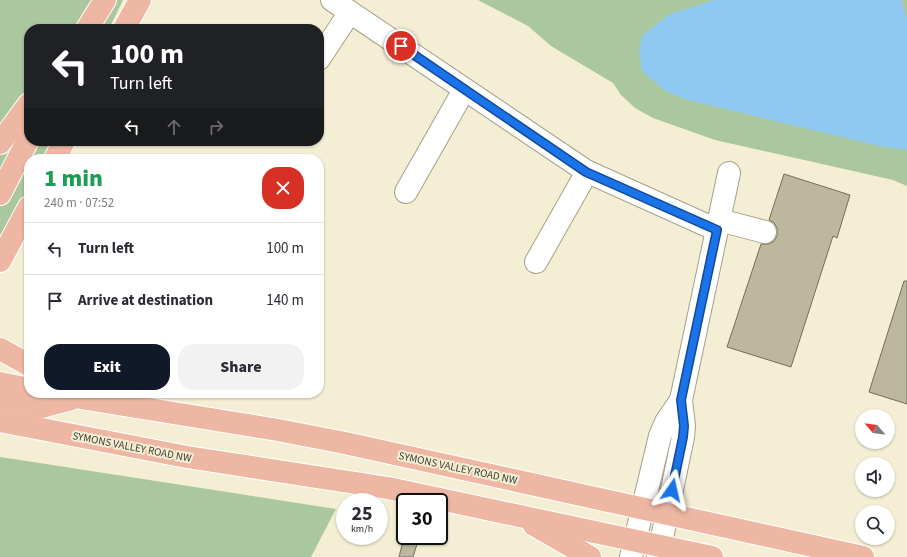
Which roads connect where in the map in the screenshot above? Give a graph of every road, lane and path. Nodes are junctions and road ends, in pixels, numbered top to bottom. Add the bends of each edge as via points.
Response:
1 (105, 0) edge
2 (140, 0) edge
3 (332, 0) edge
4 (350, 12) junction
5 (90, 24) edge
6 (127, 24) edge
7 (324, 51) edge
8 (464, 90) junction
9 (24, 111) edge
10 (0, 142) edge
11 (25, 146) edge
12 (587, 172) junction
13 (729, 173) dead end
14 (406, 192) dead end
15 (0, 194) edge
16 (24, 216) edge
17 (718, 225) junction
18 (765, 232) dead end
19 (0, 261) edge
20 (536, 262) dead end
21 (0, 349) edge
22 (24, 362) edge
23 (0, 383) edge
24 (24, 388) edge
25 (65, 398) edge
26 (91, 398) edge
27 (0, 400) edge
28 (681, 400) junction
29 (0, 421) edge
30 (642, 508) junction
31 (667, 513) junction
32 (516, 515) junction
33 (633, 549) edge
34 (659, 552) edge
35 (590, 557) edge
36 (712, 557) edge
37 (863, 557) edge

1 - 5 main road
2 - 6 main road
3 - 4 street
4 - 7 street
4 - 8 street
8 - 12 street
8 - 14 street
9 - 10 main road
11 - 15 main road
12 - 17 street
12 - 20 street
13 - 17 street
16 - 19 main road
17 - 18 street
17 - 28 street
21 - 22 main road
23 - 24 main road
25 - 27 main road via 41,407
26 - 30 main road, SYMONS VALLEY ROAD NW via 278,430
28 - 30 street via 660,436
28 - 31 street via 683,437
29 - 32 main road, SYMONS VALLEY ROAD NW via 187,457 388,488
30 - 31 main road, SYMONS VALLEY ROAD NW
30 - 33 street
31 - 34 street
31 - 37 main road, SYMONS VALLEY ROAD NW
32 - 33 main road, SYMONS VALLEY ROAD NW
32 - 35 main road
33 - 34 main road, SYMONS VALLEY ROAD NW
34 - 36 main road, SYMONS VALLEY ROAD NW

